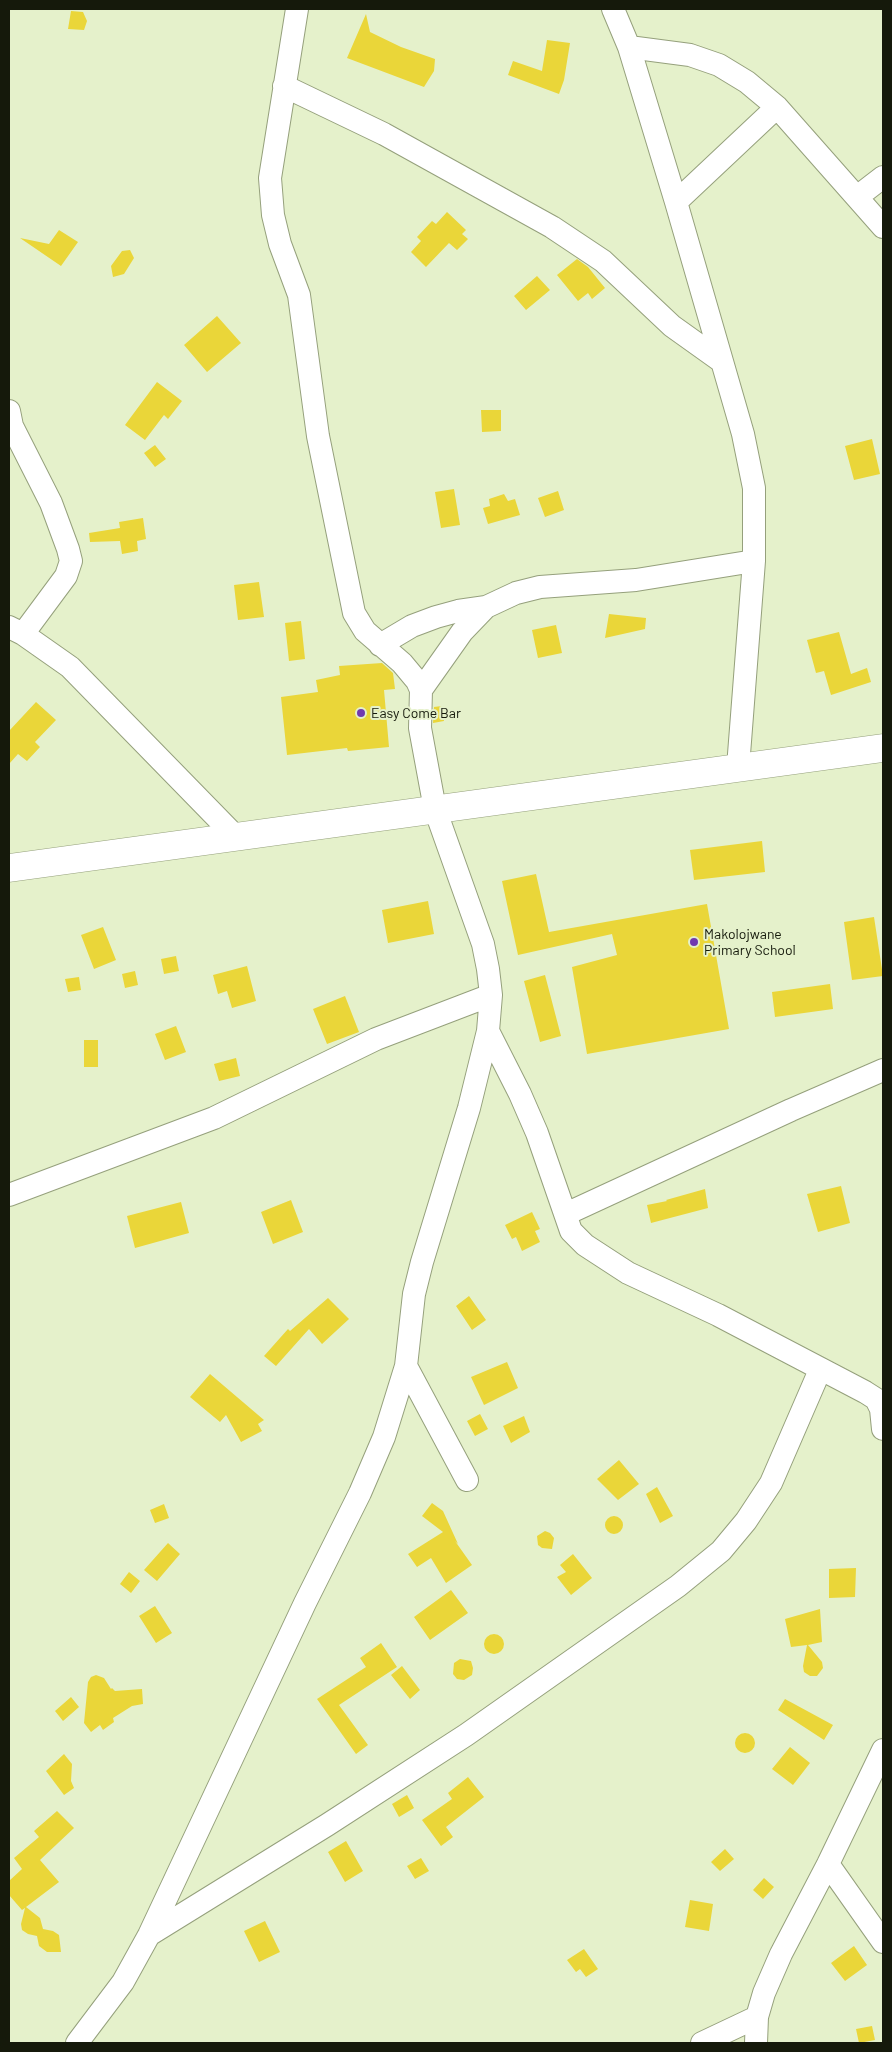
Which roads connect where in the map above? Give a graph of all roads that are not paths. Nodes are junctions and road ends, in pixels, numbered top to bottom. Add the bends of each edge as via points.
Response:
1 (296, 9) edge
2 (613, 9) edge
3 (629, 47) junction
4 (284, 86) junction
5 (777, 107) junction
6 (883, 177) edge
7 (857, 197) junction
8 (676, 202) junction
9 (883, 227) edge
10 (721, 361) junction
11 (9, 412) edge
12 (754, 561) junction
13 (486, 607) junction
14 (16, 630) edge
15 (380, 645) junction
16 (421, 690) junction
17 (883, 748) edge
18 (738, 767) junction
19 (435, 809) junction
20 (236, 837) junction
21 (9, 868) edge
22 (491, 995) junction
23 (488, 1031) junction
24 (883, 1070) edge
25 (9, 1195) edge
26 (566, 1214) junction
27 (406, 1366) junction
28 (820, 1370) junction
29 (880, 1398) edge
30 (883, 1430) edge
31 (467, 1480) dead end
32 (883, 1750) edge
33 (828, 1864) junction
34 (148, 1935) junction
35 (883, 1942) edge
36 (757, 2017) junction
37 (77, 2043) edge
38 (702, 2043) edge
39 (756, 2043) edge

1 - 4 street
2 - 3 street
3 - 5 street via 690,56 719,65 747,82
3 - 8 street
4 - 10 street via 384,134 552,227 603,261 672,326
4 - 15 street via 270,178 272,215 299,295 318,436 354,613 364,631
5 - 7 street
5 - 8 street
6 - 7 street
7 - 9 street
8 - 10 street
10 - 12 street via 743,434 754,488
11 - 14 street via 12,426 51,503 71,561 66,576
12 - 13 street via 636,580 540,587 516,593
12 - 18 street
13 - 15 street via 436,617 412,626
13 - 16 street via 462,632
14 - 20 street via 70,667
15 - 16 street via 402,663
16 - 19 street via 420,728
17 - 18 main road
18 - 19 main road
19 - 20 main road
19 - 22 street via 483,944
20 - 21 main road
22 - 23 street
22 - 25 street via 376,1039 214,1118
23 - 26 street via 537,1133
23 - 27 street via 469,1108 414,1294
24 - 26 street
26 - 28 street via 571,1231 584,1245 628,1273 718,1315
27 - 31 street
27 - 34 street via 384,1437 360,1494
28 - 29 street
28 - 34 street via 771,1483 721,1551 648,1608 466,1735
29 - 30 street
32 - 33 street
33 - 35 street
33 - 36 street via 781,1954
34 - 37 street via 123,1982
36 - 38 street
36 - 39 street

